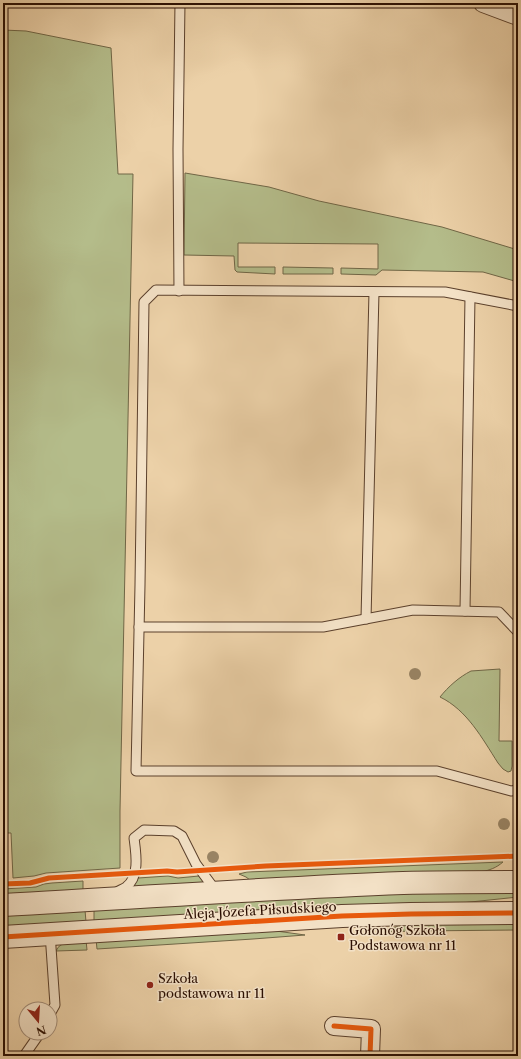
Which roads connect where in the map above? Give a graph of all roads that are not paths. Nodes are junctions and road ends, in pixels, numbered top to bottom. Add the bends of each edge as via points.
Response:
1 (180, 3) edge
2 (483, 3) edge
3 (518, 16) edge
4 (179, 291) junction
5 (374, 292) junction
6 (470, 297) junction
7 (518, 306) edge
8 (465, 611) junction
9 (366, 619) junction
10 (139, 627) junction
11 (518, 632) edge
12 (518, 790) edge
13 (518, 882) edge
14 (217, 892) junction
15 (102, 899) junction
16 (3, 905) edge
17 (518, 913) edge
18 (50, 933) junction
19 (3, 937) edge
20 (55, 1001) edge
21 (334, 1026) dead end
22 (34, 1041) edge
23 (24, 1056) edge
24 (370, 1056) edge

1 - 4 lane
2 - 3 street
4 - 5 lane
4 - 10 lane via 156,290 144,302
5 - 6 lane via 445,292
5 - 9 lane
6 - 7 lane
6 - 8 lane
8 - 9 lane via 413,610
8 - 11 lane via 499,612
9 - 10 lane via 323,628
10 - 12 lane via 136,771 437,770 511,791
13 - 14 street, Aleja Józefa Piłsudskiego via 404,883
14 - 15 street, Aleja Józefa Piłsudskiego
14 - 15 lane via 196,864 182,836 174,831 144,830 134,838 136,866 132,880 127,887
15 - 16 street, Aleja Józefa Piłsudskiego
17 - 18 street, Aleja Józefa Piłsudskiego via 342,916
18 - 19 street, Aleja Józefa Piłsudskiego
18 - 20 lane
21 - 24 street via 371,1029
22 - 23 lane

